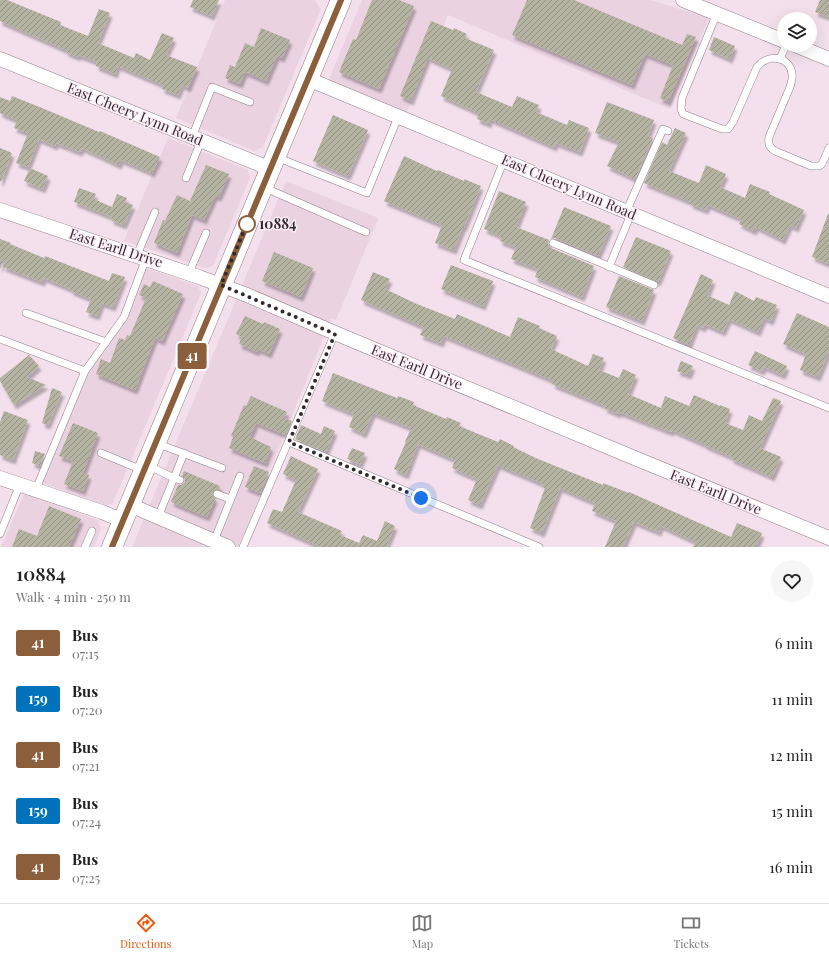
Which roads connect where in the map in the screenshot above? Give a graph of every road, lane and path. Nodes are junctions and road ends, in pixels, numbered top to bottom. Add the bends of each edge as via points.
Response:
1 (341, 0) edge
2 (683, 0) edge
3 (717, 13) junction
4 (777, 38) edge
5 (783, 52) edge
6 (812, 52) edge
7 (0, 59) edge
8 (780, 59) junction
9 (829, 59) edge
10 (308, 79) junction
11 (250, 102) dead end
12 (398, 117) junction
13 (668, 131) dead end
14 (197, 139) junction
15 (829, 148) edge
16 (504, 160) junction
17 (273, 163) junction
18 (186, 178) dead end
19 (263, 187) junction
20 (0, 210) edge
21 (155, 212) dead end
22 (629, 213) junction
23 (366, 232) dead end
24 (206, 233) dead end
25 (553, 243) dead end
26 (142, 257) junction
27 (609, 267) junction
28 (189, 273) junction
29 (221, 285) junction
30 (654, 285) dead end
31 (829, 296) edge
32 (26, 313) dead end
33 (335, 334) junction
34 (0, 339) edge
35 (106, 342) junction
36 (85, 371) junction
37 (829, 408) edge
38 (289, 442) junction
39 (156, 443) junction
40 (101, 453) dead end
41 (184, 453) junction
42 (146, 468) junction
43 (222, 468) dead end
44 (240, 476) dead end
45 (0, 478) edge
46 (177, 479) junction
47 (20, 484) junction
48 (36, 489) junction
49 (217, 494) dead end
50 (230, 500) junction
51 (127, 513) junction
52 (158, 517) junction
53 (92, 531) dead end
54 (0, 534) edge
55 (829, 538) edge
56 (214, 541) junction
57 (85, 547) edge
58 (112, 547) edge
59 (228, 547) edge
60 (243, 547) edge
61 (539, 547) edge

1 - 10 main road
2 - 3 street
3 - 4 street
3 - 8 lane via 682,98 683,114 722,130 728,129 757,67 766,59
5 - 8 lane
6 - 9 street
7 - 14 street, East Cheery Lynn Road
8 - 15 lane via 792,73 792,80 769,137 770,147 811,166 822,164
10 - 12 street, East Cheery Lynn Road
10 - 17 main road
11 - 14 lane via 212,87
12 - 16 street, East Cheery Lynn Road
12 - 17 lane via 367,193
13 - 22 lane via 662,129
14 - 17 street, East Cheery Lynn Road
14 - 18 lane
16 - 22 street, East Cheery Lynn Road
16 - 37 lane via 464,260
17 - 19 main road
19 - 23 lane
19 - 29 main road
20 - 26 street, East Earll Drive
21 - 26 lane
22 - 27 lane
22 - 31 street, East Cheery Lynn Road
24 - 28 lane
25 - 27 lane
26 - 28 street, East Earll Drive
26 - 35 lane via 124,317
27 - 30 lane
28 - 29 street, East Earll Drive
29 - 33 street, East Earll Drive
29 - 39 main road
32 - 35 lane
33 - 38 lane
33 - 55 street, East Earll Drive
34 - 36 lane
35 - 36 lane
36 - 48 lane
38 - 60 lane
38 - 61 lane
39 - 41 lane
39 - 42 main road
40 - 42 lane
41 - 43 lane
41 - 46 lane
42 - 46 lane
42 - 51 main road
44 - 50 lane
45 - 47 street
46 - 52 lane
47 - 48 street
47 - 54 lane
48 - 51 street via 102,512
49 - 50 lane
50 - 56 lane
51 - 52 street
51 - 58 main road
52 - 56 street
53 - 57 lane
56 - 59 street

